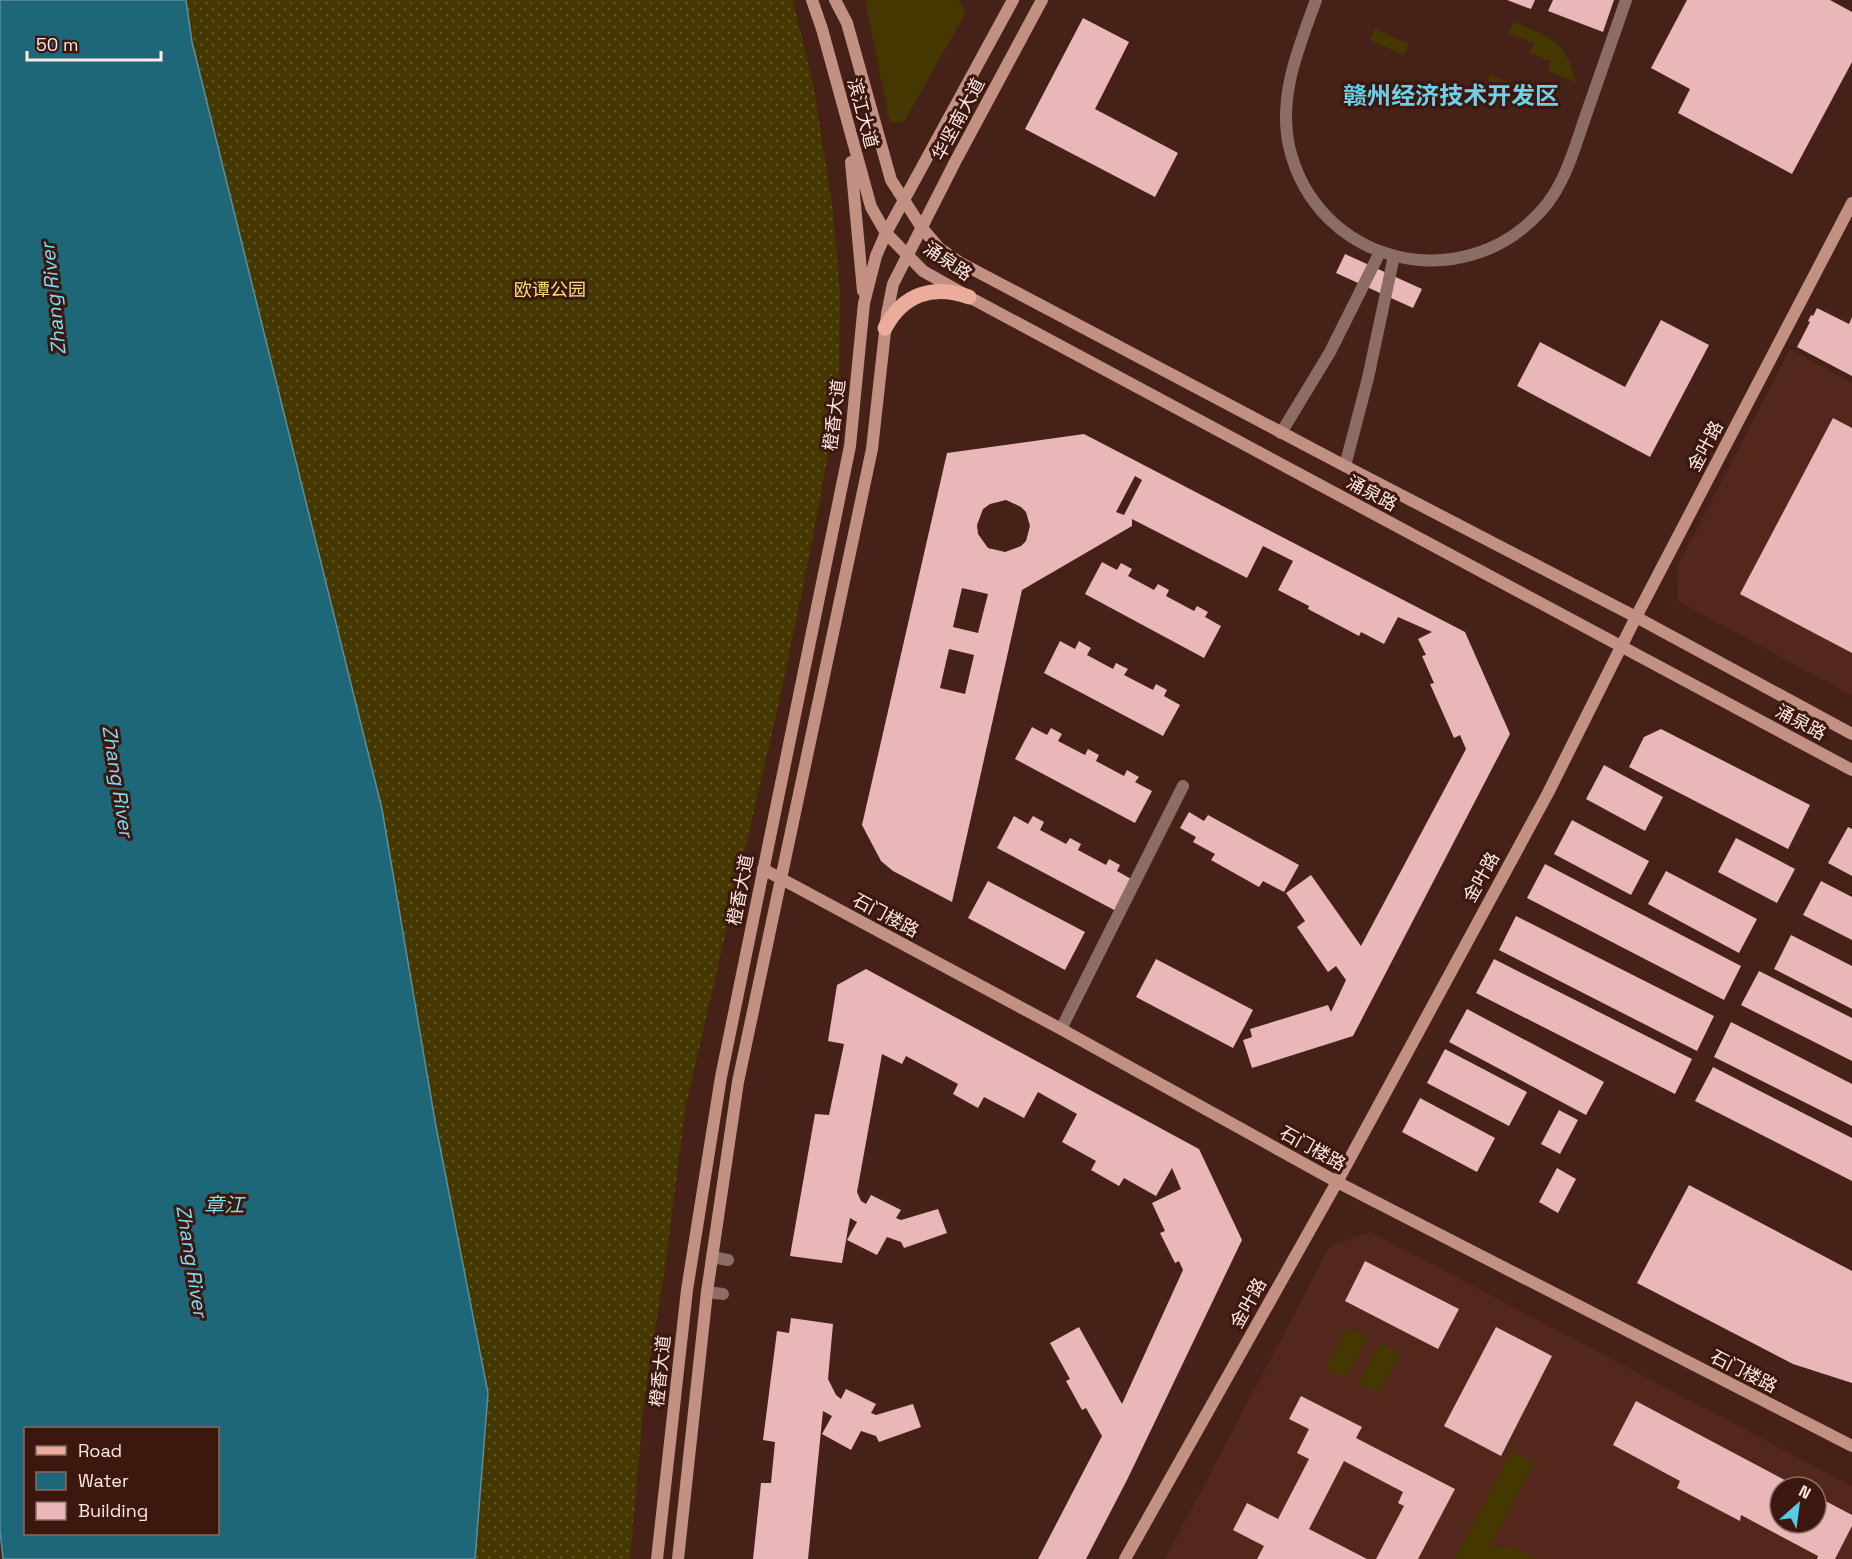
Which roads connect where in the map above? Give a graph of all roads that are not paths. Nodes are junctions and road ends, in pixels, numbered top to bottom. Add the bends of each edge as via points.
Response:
1 (812, 0) edge
2 (836, 0) edge
3 (1013, 0) edge
4 (1042, 0) edge
5 (1316, 0) edge
6 (1626, 0) edge
7 (840, 99) junction
8 (903, 200) junction
9 (1852, 204) edge
10 (922, 228) junction
11 (886, 233) junction
12 (1380, 252) junction
13 (907, 255) junction
14 (1394, 256) junction
15 (969, 297) junction
16 (864, 303) junction
17 (885, 328) junction
18 (1281, 433) junction
19 (1345, 466) junction
20 (1636, 617) junction
21 (1621, 647) junction
22 (1852, 734) edge
23 (1852, 770) edge
24 (1183, 786) dead end
25 (763, 869) junction
26 (782, 879) junction
27 (1061, 1029) junction
28 (1337, 1182) junction
29 (712, 1257) junction
30 (728, 1260) dead end
31 (707, 1292) junction
32 (723, 1294) dead end
33 (1852, 1446) edge
34 (657, 1559) edge
35 (678, 1559) edge
36 (1125, 1559) edge

1 - 7 main road, 滨江大道
2 - 8 main road, 滨江大道 via 847,23 888,172
3 - 8 main road, 华坚南大道
4 - 10 main road, 华坚南大道
5 - 12 street via 1292,67 1286,111 1289,146 1301,179 1320,209 1348,234
6 - 14 street via 1568,167 1543,209 1512,237 1474,255 1441,262
7 - 11 main road, 滨江大道 via 871,207
7 - 16 main road via 856,206
8 - 10 main road, 涌泉路
8 - 11 main road, 华坚南大道
9 - 20 main road, 金叶路
10 - 13 main road, 华坚南大道
10 - 18 main road, 涌泉路 via 939,248 959,262
11 - 13 main road, 涌泉路
11 - 16 main road, 橙香大道
12 - 14 street
12 - 18 street via 1330,352
13 - 15 main road, 涌泉路 via 923,271
13 - 17 main road, 橙香大道 via 893,284
14 - 19 street
15 - 17 main road via 947,291 914,297 897,310
15 - 21 main road, 涌泉路
16 - 25 main road, 橙香大道 via 850,446
17 - 26 main road, 橙香大道 via 872,449
18 - 19 main road, 涌泉路
19 - 20 main road, 涌泉路
20 - 21 main road, 金叶路
20 - 22 main road, 涌泉路
21 - 23 main road, 涌泉路
21 - 28 main road, 金叶路 via 1548,793
24 - 27 street
25 - 26 main road, 石门楼路
25 - 34 main road, 橙香大道 via 721,1077 687,1290
26 - 27 main road, 石门楼路
26 - 29 main road, 橙香大道 via 738,1082
27 - 28 main road, 石门楼路
28 - 33 main road, 石门楼路
28 - 36 main road, 金叶路
29 - 30 street
29 - 31 main road, 橙香大道
31 - 32 street
31 - 35 main road, 橙香大道

